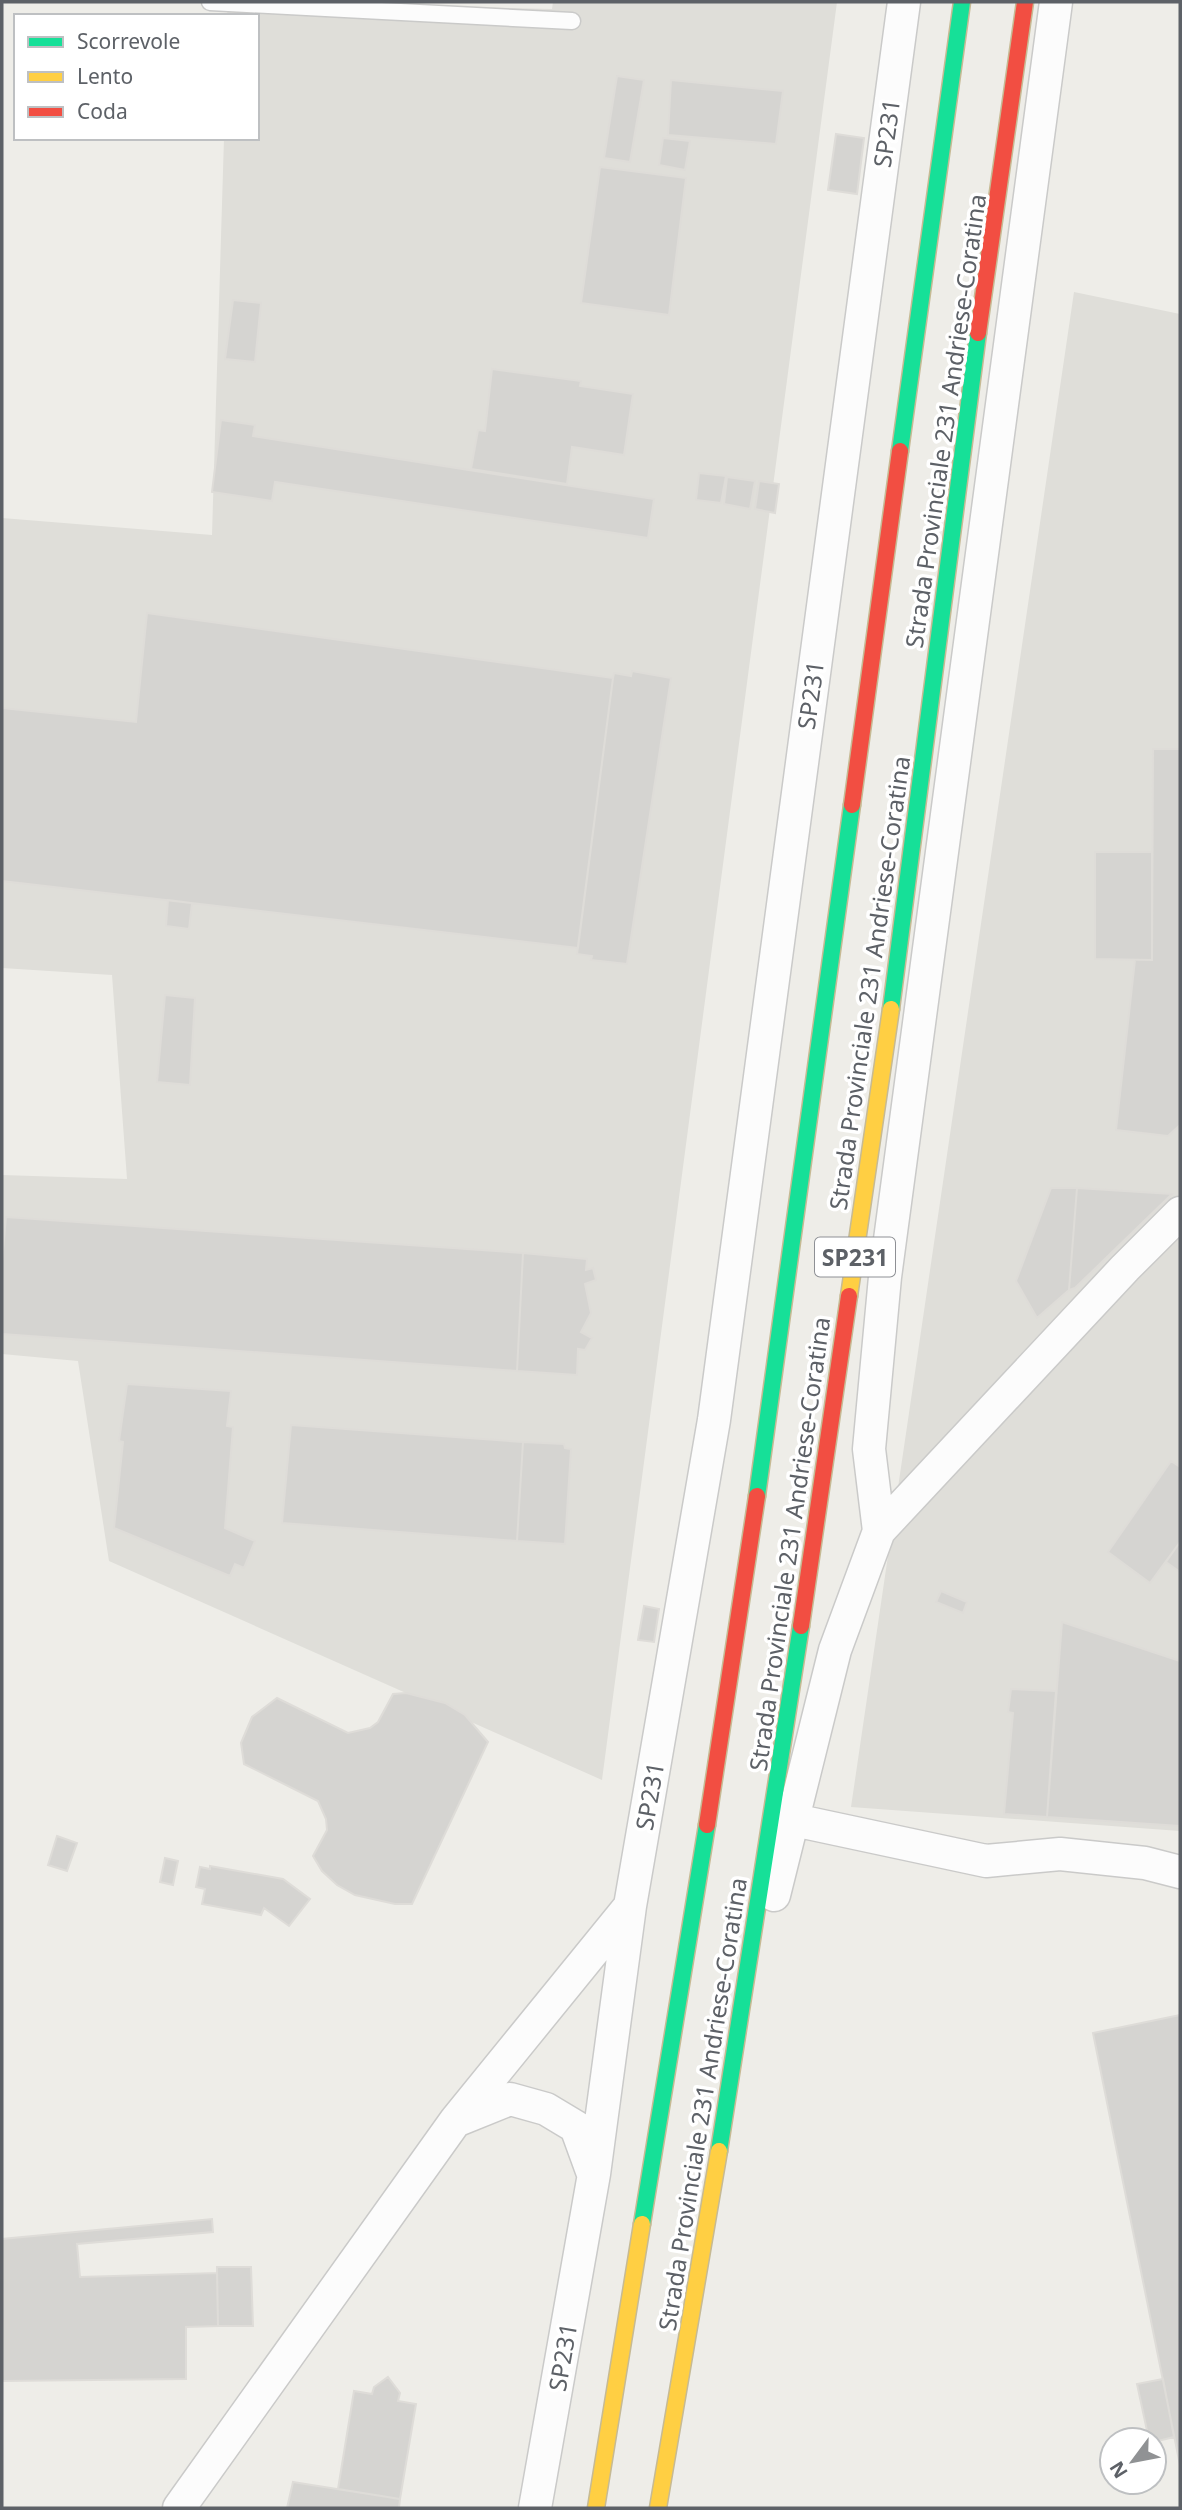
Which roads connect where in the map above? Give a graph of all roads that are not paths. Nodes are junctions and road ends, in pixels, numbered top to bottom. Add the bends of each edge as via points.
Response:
1 (210, 2) edge
2 (904, 2) edge
3 (962, 2) edge
4 (1026, 2) edge
5 (1056, 2) edge
6 (572, 21) dead end
7 (1180, 1213) edge
8 (879, 1531) junction
9 (794, 1820) junction
10 (1180, 1872) edge
11 (631, 1906) junction
12 (729, 2087) junction
13 (456, 2120) junction
14 (594, 2174) junction
15 (178, 2508) edge
16 (535, 2508) edge
17 (596, 2508) edge
18 (658, 2508) edge

1 - 6 lane
2 - 11 street, SP231 via 713,1420
3 - 17 highway, Strada Provinciale 231 Andriese-Coratina / SP231 via 735,1654
4 - 12 highway, Strada Provinciale 231 Andriese-Coratina / SP231 via 964,436 885,1052
5 - 8 street via 885,1276 869,1449
7 - 8 street
8 - 9 street via 835,1650
9 - 10 street via 986,1861 1060,1854 1145,1863
9 - 12 street via 750,1982
11 - 13 street
11 - 14 street, SP231
12 - 18 highway, Strada Provinciale 231 Andriese-Coratina / SP231
13 - 14 street via 510,2099 546,2109 576,2127
13 - 15 street
14 - 16 street, SP231

